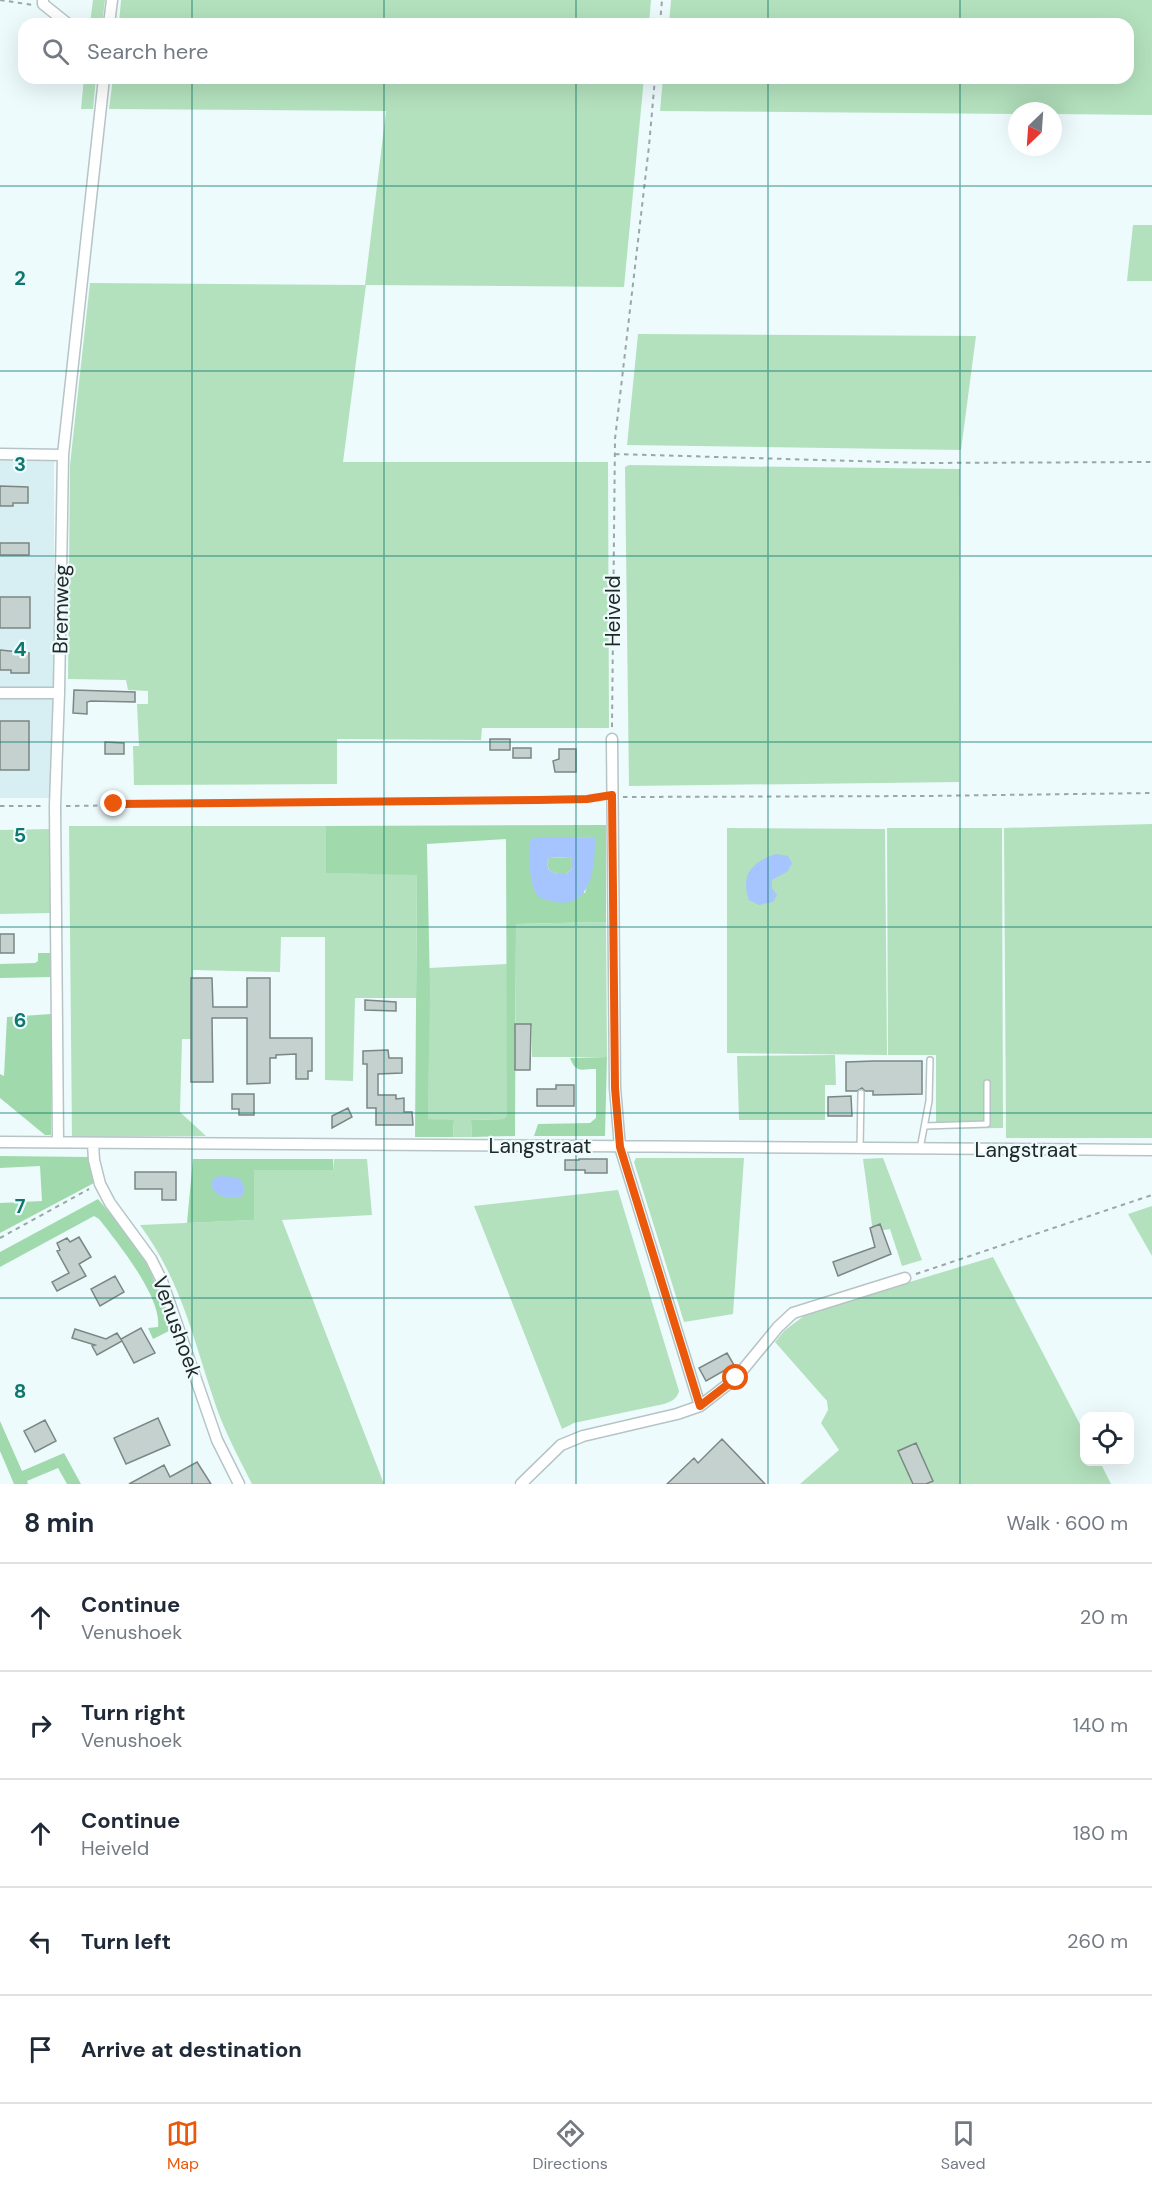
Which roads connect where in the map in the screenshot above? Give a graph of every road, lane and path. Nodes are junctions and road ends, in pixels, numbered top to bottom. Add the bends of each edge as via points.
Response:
1 (0, 0) edge
2 (43, 0) edge
3 (112, 0) edge
4 (662, 0) edge
5 (22, 4) dead end
6 (60, 18) edge
7 (110, 18) edge
8 (660, 18) edge
9 (103, 84) edge
10 (654, 84) edge
11 (0, 454) edge
12 (63, 454) junction
13 (615, 454) junction
14 (1152, 462) edge
15 (0, 693) edge
16 (59, 693) junction
17 (612, 739) joint
18 (1152, 792) edge
19 (612, 795) junction
20 (0, 806) edge
21 (55, 806) junction
22 (930, 1060) dead end
23 (987, 1083) dead end
24 (861, 1094) dead end
25 (925, 1126) junction
26 (0, 1142) edge
27 (58, 1142) junction
28 (93, 1143) junction
29 (620, 1147) junction
30 (860, 1149) junction
31 (920, 1149) junction
32 (1152, 1150) edge
33 (99, 1184) junction
34 (1152, 1195) edge
35 (0, 1238) edge
36 (904, 1278) joint
37 (700, 1406) junction
38 (239, 1484) edge
39 (521, 1484) edge

1 - 5 path
2 - 6 street
3 - 7 street
4 - 8 path
9 - 12 street, Bremweg
10 - 13 path, Heiveld
11 - 12 street
12 - 16 street, Bremweg
13 - 14 path via 923,463
13 - 17 path, Heiveld
15 - 16 street
16 - 21 street, Bremweg
17 - 19 street
18 - 19 path via 644,798
19 - 21 path via 587,799
19 - 29 street via 615,1088
20 - 21 path
21 - 27 street, Bremweg
22 - 25 lane
23 - 25 lane via 987,1124
24 - 30 lane
25 - 31 lane
26 - 27 street, Langstraat
27 - 28 street, Langstraat
28 - 29 street, Langstraat
28 - 33 street, Venushoek
29 - 30 street, Langstraat
29 - 37 street
30 - 31 street, Langstraat
31 - 32 street, Langstraat
33 - 35 path
33 - 38 street, Venushoek via 162,1281 217,1440
34 - 36 path
36 - 37 street via 793,1312 736,1378
37 - 39 street via 561,1445

